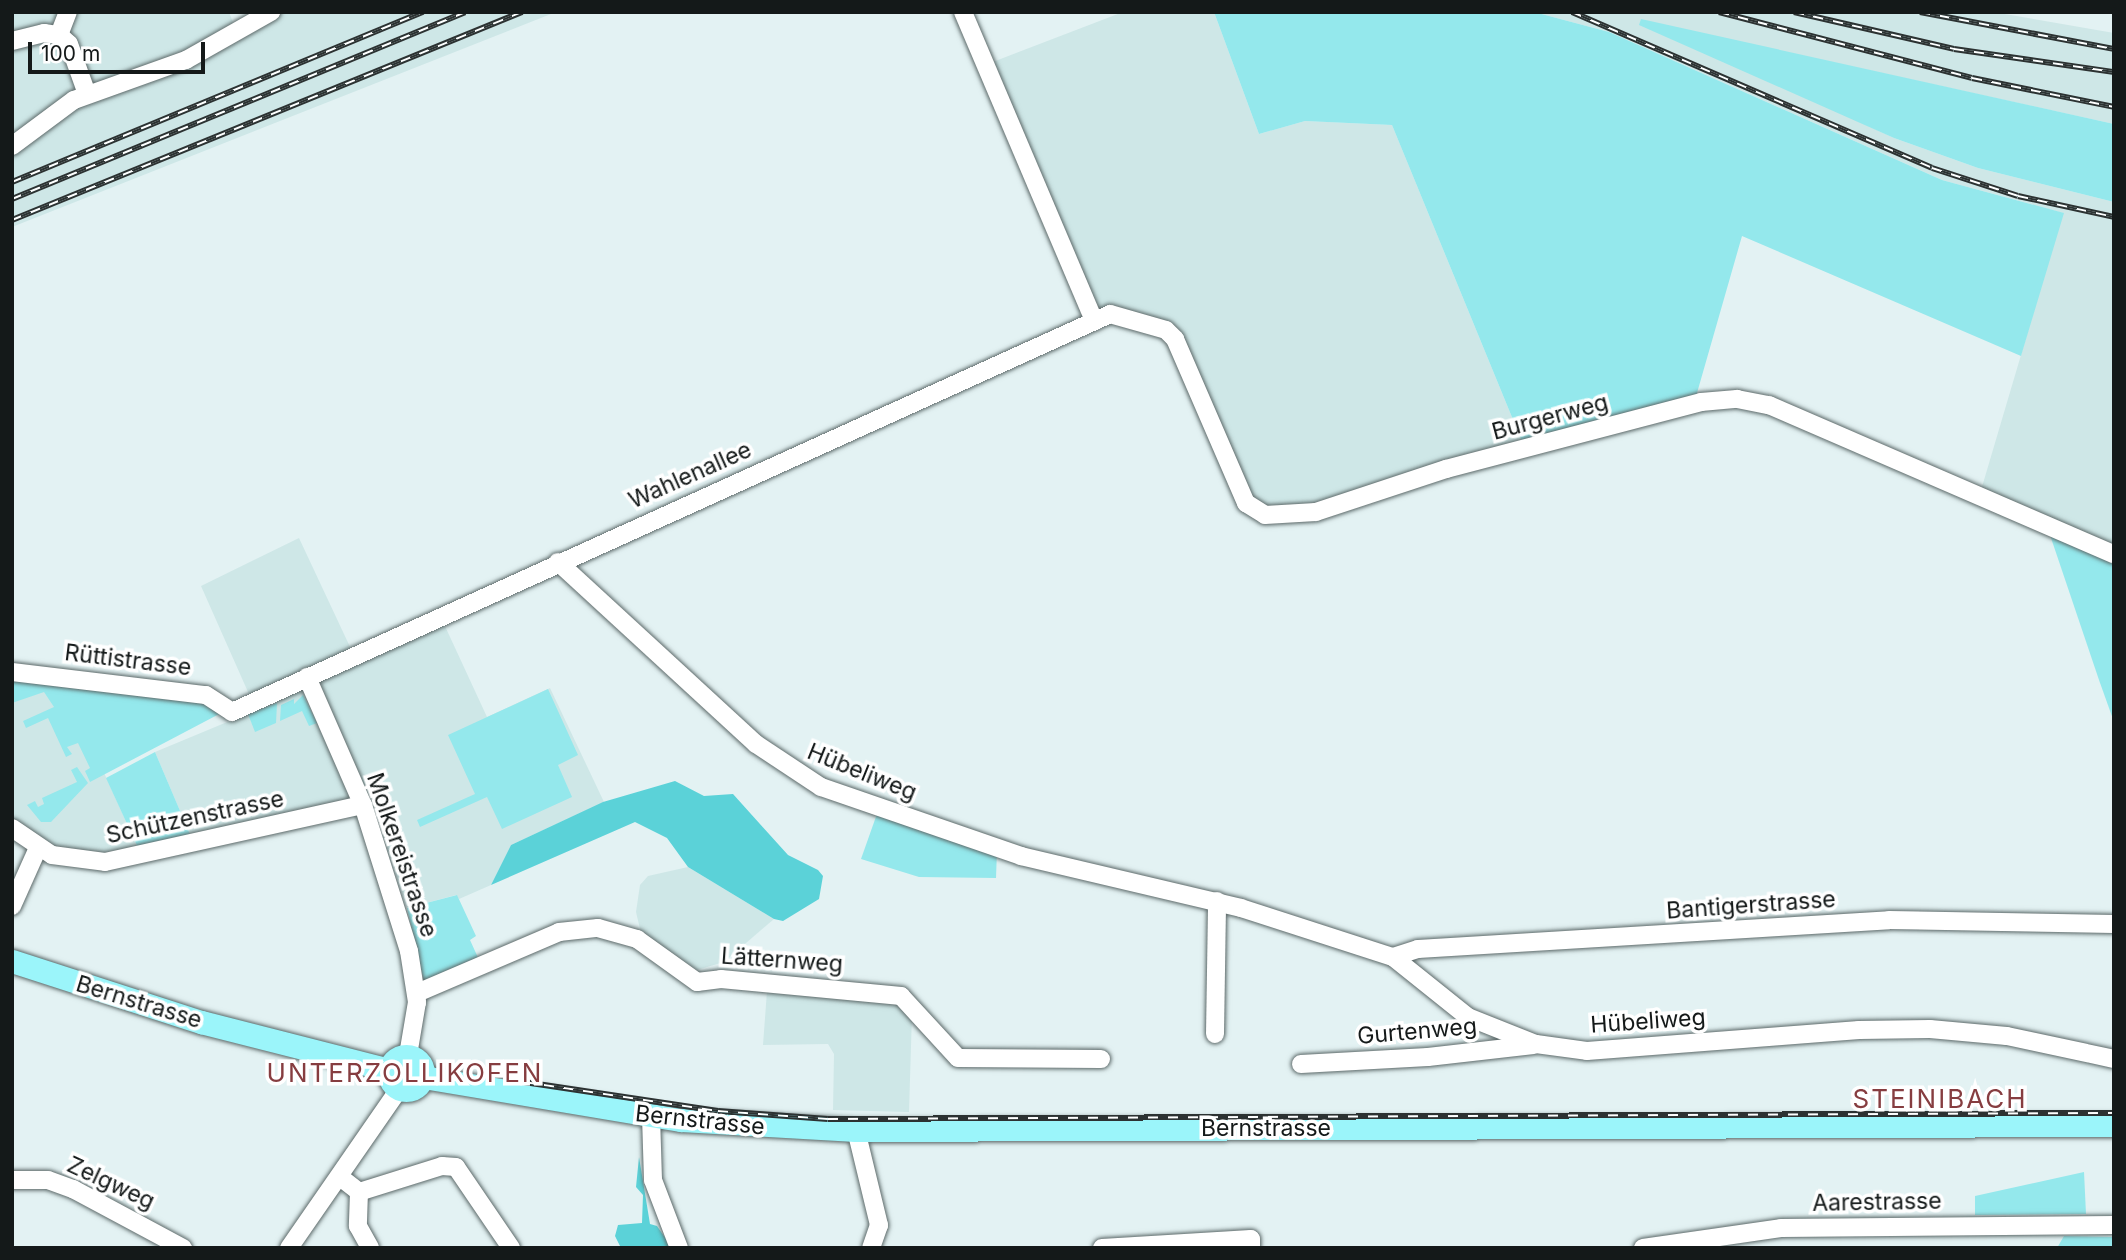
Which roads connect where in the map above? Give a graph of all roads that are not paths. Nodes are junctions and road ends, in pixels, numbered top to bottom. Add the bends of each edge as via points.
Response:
1 (68, 12) edge
2 (271, 12) edge
3 (962, 12) edge
4 (60, 35) junction
5 (12, 41) edge
6 (87, 94) junction
7 (12, 146) edge
8 (1094, 321) junction
9 (2114, 554) edge
10 (558, 562) junction
11 (12, 672) edge
12 (307, 677) junction
13 (232, 712) joint
14 (363, 805) junction
15 (12, 828) edge
16 (38, 848) junction
17 (1217, 901) junction
18 (12, 906) edge
19 (2114, 924) edge
20 (1393, 957) junction
21 (12, 961) edge
22 (417, 993) junction
23 (1215, 1034) dead end
24 (1536, 1044) junction
25 (408, 1055) junction
26 (1101, 1059) dead end
27 (2114, 1059) edge
28 (1301, 1064) dead end
29 (423, 1077) junction
30 (394, 1079) junction
31 (651, 1116) junction
32 (2114, 1125) edge
33 (856, 1130) junction
34 (340, 1177) junction
35 (19, 1180) edge
36 (359, 1192) junction
37 (2114, 1225) edge
38 (1251, 1243) edge
39 (183, 1248) edge
40 (289, 1248) edge
41 (370, 1248) edge
42 (511, 1248) edge
43 (679, 1248) edge
44 (871, 1248) edge
45 (1102, 1248) edge
46 (1643, 1248) edge

1 - 4 street
2 - 6 street via 186,60
3 - 8 street
4 - 5 street via 44,33
4 - 6 street via 69,44
6 - 7 street
8 - 9 street, Burgerweg via 1120,315 1170,333 1246,503 1265,515 1316,512 1446,469 1702,402 1737,398 1769,405
8 - 10 street, Wahlenallee
10 - 12 street, Wahlenallee
10 - 17 street, Hübeliweg via 756,744 821,787 1021,856
11 - 13 street, Rüttistrasse via 206,695
12 - 13 street, Wahlenallee
12 - 14 street, Molkereistrasse
14 - 16 street, Schützenstrasse via 105,862 64,859
14 - 22 street, Molkereistrasse via 410,951
15 - 16 street, Schützenstrasse
16 - 18 street
17 - 20 street, Hübeliweg
17 - 23 street
19 - 20 street, Bantigerstrasse via 1889,920 1418,949
20 - 24 street, Hübeliweg via 1468,1017
21 - 30 main road, Bernstrasse
22 - 25 street, Molkereistrasse
22 - 26 street, Lätternweg via 559,932 597,928 637,939 697,982 721,979 901,996 958,1058
24 - 27 street, Hübeliweg via 1587,1051 1859,1030 1930,1029 2027,1039
24 - 28 street, Gurtenweg via 1427,1057
25 - 29 main road via 421,1063
25 - 30 main road via 393,1060
29 - 30 main road via 413,1088
29 - 31 main road, Bernstrasse
30 - 34 street
31 - 33 main road, Bernstrasse via 756,1127
31 - 43 street via 653,1181
32 - 33 main road, Bernstrasse
33 - 44 street via 879,1226
34 - 36 street
34 - 40 street
35 - 39 street, Zelgweg via 48,1180 73,1189
36 - 41 street via 358,1226
36 - 42 street via 452,1166 463,1172
37 - 46 street, Aarestrasse via 1781,1228
38 - 45 street

